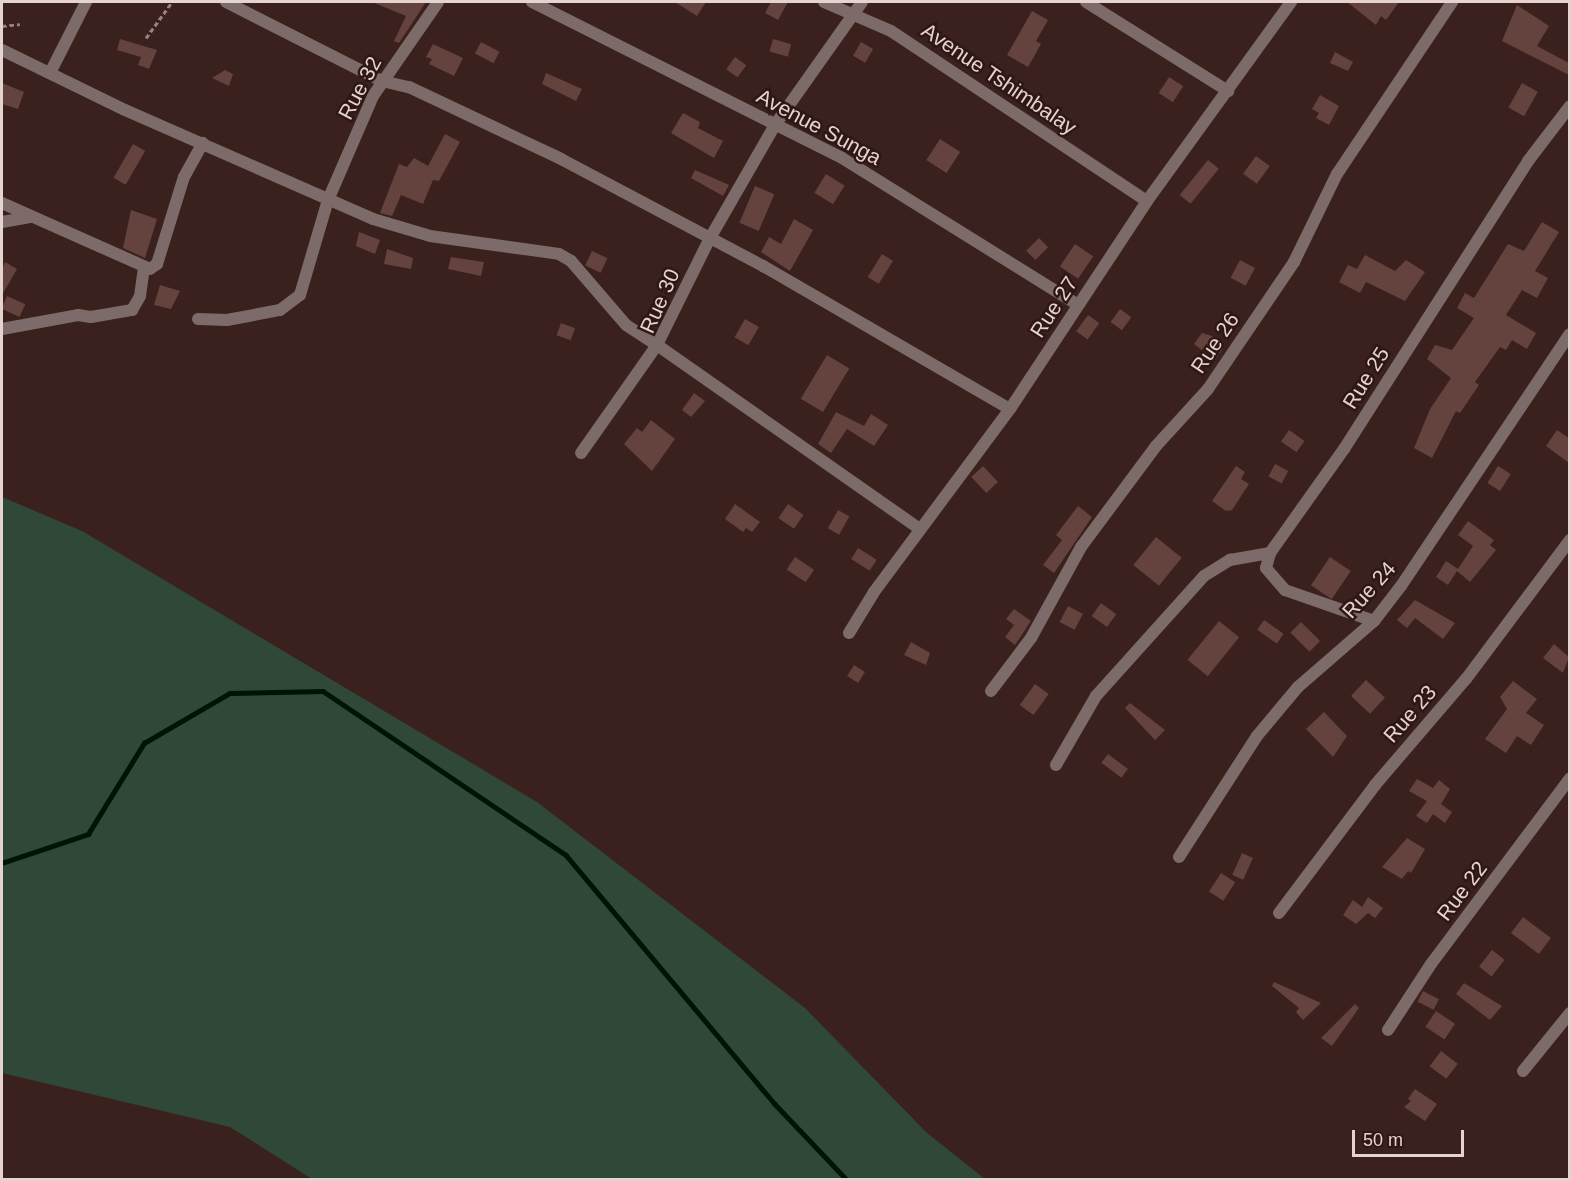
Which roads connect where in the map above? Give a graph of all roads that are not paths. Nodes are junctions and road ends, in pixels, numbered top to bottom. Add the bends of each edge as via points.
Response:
1 (86, 2) edge
2 (226, 2) edge
3 (438, 2) edge
4 (532, 2) edge
5 (824, 2) edge
6 (862, 2) edge
7 (1086, 2) edge
8 (1291, 2) edge
9 (1452, 2) edge
10 (852, 16) junction
11 (2, 50) edge
12 (50, 73) junction
13 (382, 81) junction
14 (1228, 91) junction
15 (1569, 106) edge
16 (775, 125) junction
17 (203, 143) junction
18 (328, 200) junction
19 (1147, 201) junction
20 (2, 203) edge
21 (29, 218) junction
22 (2, 222) edge
23 (710, 238) junction
24 (144, 268) junction
25 (1078, 305) junction
26 (198, 319) dead end
27 (2, 329) edge
28 (1569, 334) edge
29 (657, 345) junction
30 (1011, 409) junction
31 (581, 453) dead end
32 (920, 529) junction
33 (1569, 540) edge
34 (1270, 553) junction
35 (1374, 621) junction
36 (849, 633) dead end
37 (991, 692) dead end
38 (1056, 765) dead end
39 (1569, 778) edge
40 (1179, 857) dead end
41 (1279, 913) dead end
42 (1569, 1013) edge
43 (1388, 1030) dead end
44 (1523, 1071) dead end

1 - 12 street
2 - 13 street
3 - 13 street, Rue 32
4 - 16 street, Avenue Sunga
5 - 10 street, Avenue Tshimbalay
6 - 10 street, Rue 30
7 - 14 street
8 - 14 street, Rue 27
9 - 37 street, Rue 26 via 1337,174 1294,262 1208,389 1156,446 1081,547 1030,638
10 - 16 street, Rue 30
10 - 19 street, Avenue Tshimbalay via 872,20 891,31
11 - 12 street
12 - 17 street
13 - 18 street, Rue 32
13 - 23 street via 410,87 561,159
14 - 19 street, Rue 27
15 - 34 street, Rue 25 via 1528,161 1344,449
16 - 23 street, Rue 30
16 - 25 street, Avenue Sunga via 842,158
17 - 18 street
17 - 24 street via 177,195 157,264
18 - 26 street, Rue 32 via 300,296 292,304 227,320
18 - 29 street via 430,236 559,254 571,261 626,326
19 - 25 street, Rue 27
20 - 21 street
21 - 22 street
21 - 24 street
23 - 29 street, Rue 30
23 - 30 street
24 - 27 street via 140,296 132,310
25 - 30 street, Rue 27
28 - 35 street, Rue 24 via 1423,557
29 - 31 street
29 - 32 street, Rue 30
30 - 32 street, Rue 27
32 - 36 street, Rue 27
33 - 41 street, Rue 23 via 1466,679 1375,785
34 - 35 street via 1266,568 1285,590
34 - 38 street via 1230,560 1204,576 1096,696
35 - 40 street, Rue 24 via 1298,687 1257,736
39 - 43 street, Rue 22 via 1431,964
42 - 44 street

